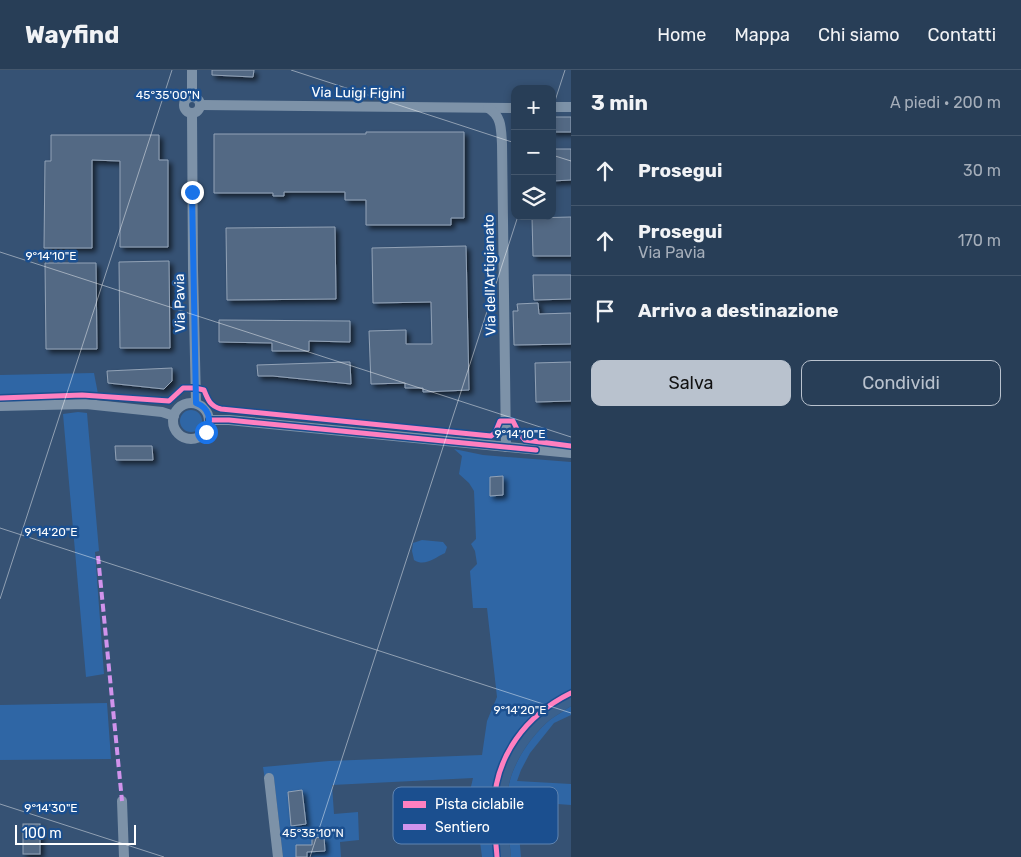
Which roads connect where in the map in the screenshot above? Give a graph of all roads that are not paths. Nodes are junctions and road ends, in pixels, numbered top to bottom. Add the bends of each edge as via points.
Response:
1 (192, 70) edge
2 (192, 97) junction
3 (200, 105) junction
4 (556, 107) edge
5 (571, 107) edge
6 (488, 108) junction
7 (511, 108) edge
8 (192, 113) junction
9 (196, 403) junction
10 (0, 406) edge
11 (174, 416) junction
12 (210, 420) junction
13 (506, 447) junction
14 (571, 453) edge
15 (269, 778) dead end
16 (122, 801) dead end
17 (124, 857) edge
18 (278, 857) edge

1 - 2 street
2 - 3 street
2 - 8 street via 184,105
3 - 6 street, Via Luigi Figini
3 - 8 street
4 - 5 street
6 - 7 street, Via Luigi Figini
6 - 13 street, Via dell'Artigianato via 498,118 502,144
8 - 9 street, Via Pavia
9 - 11 street via 180,407
9 - 12 street via 206,409
10 - 11 street via 86,404
11 - 12 street via 178,434 190,439 206,432
12 - 13 street
13 - 14 street
15 - 18 street
16 - 17 street

